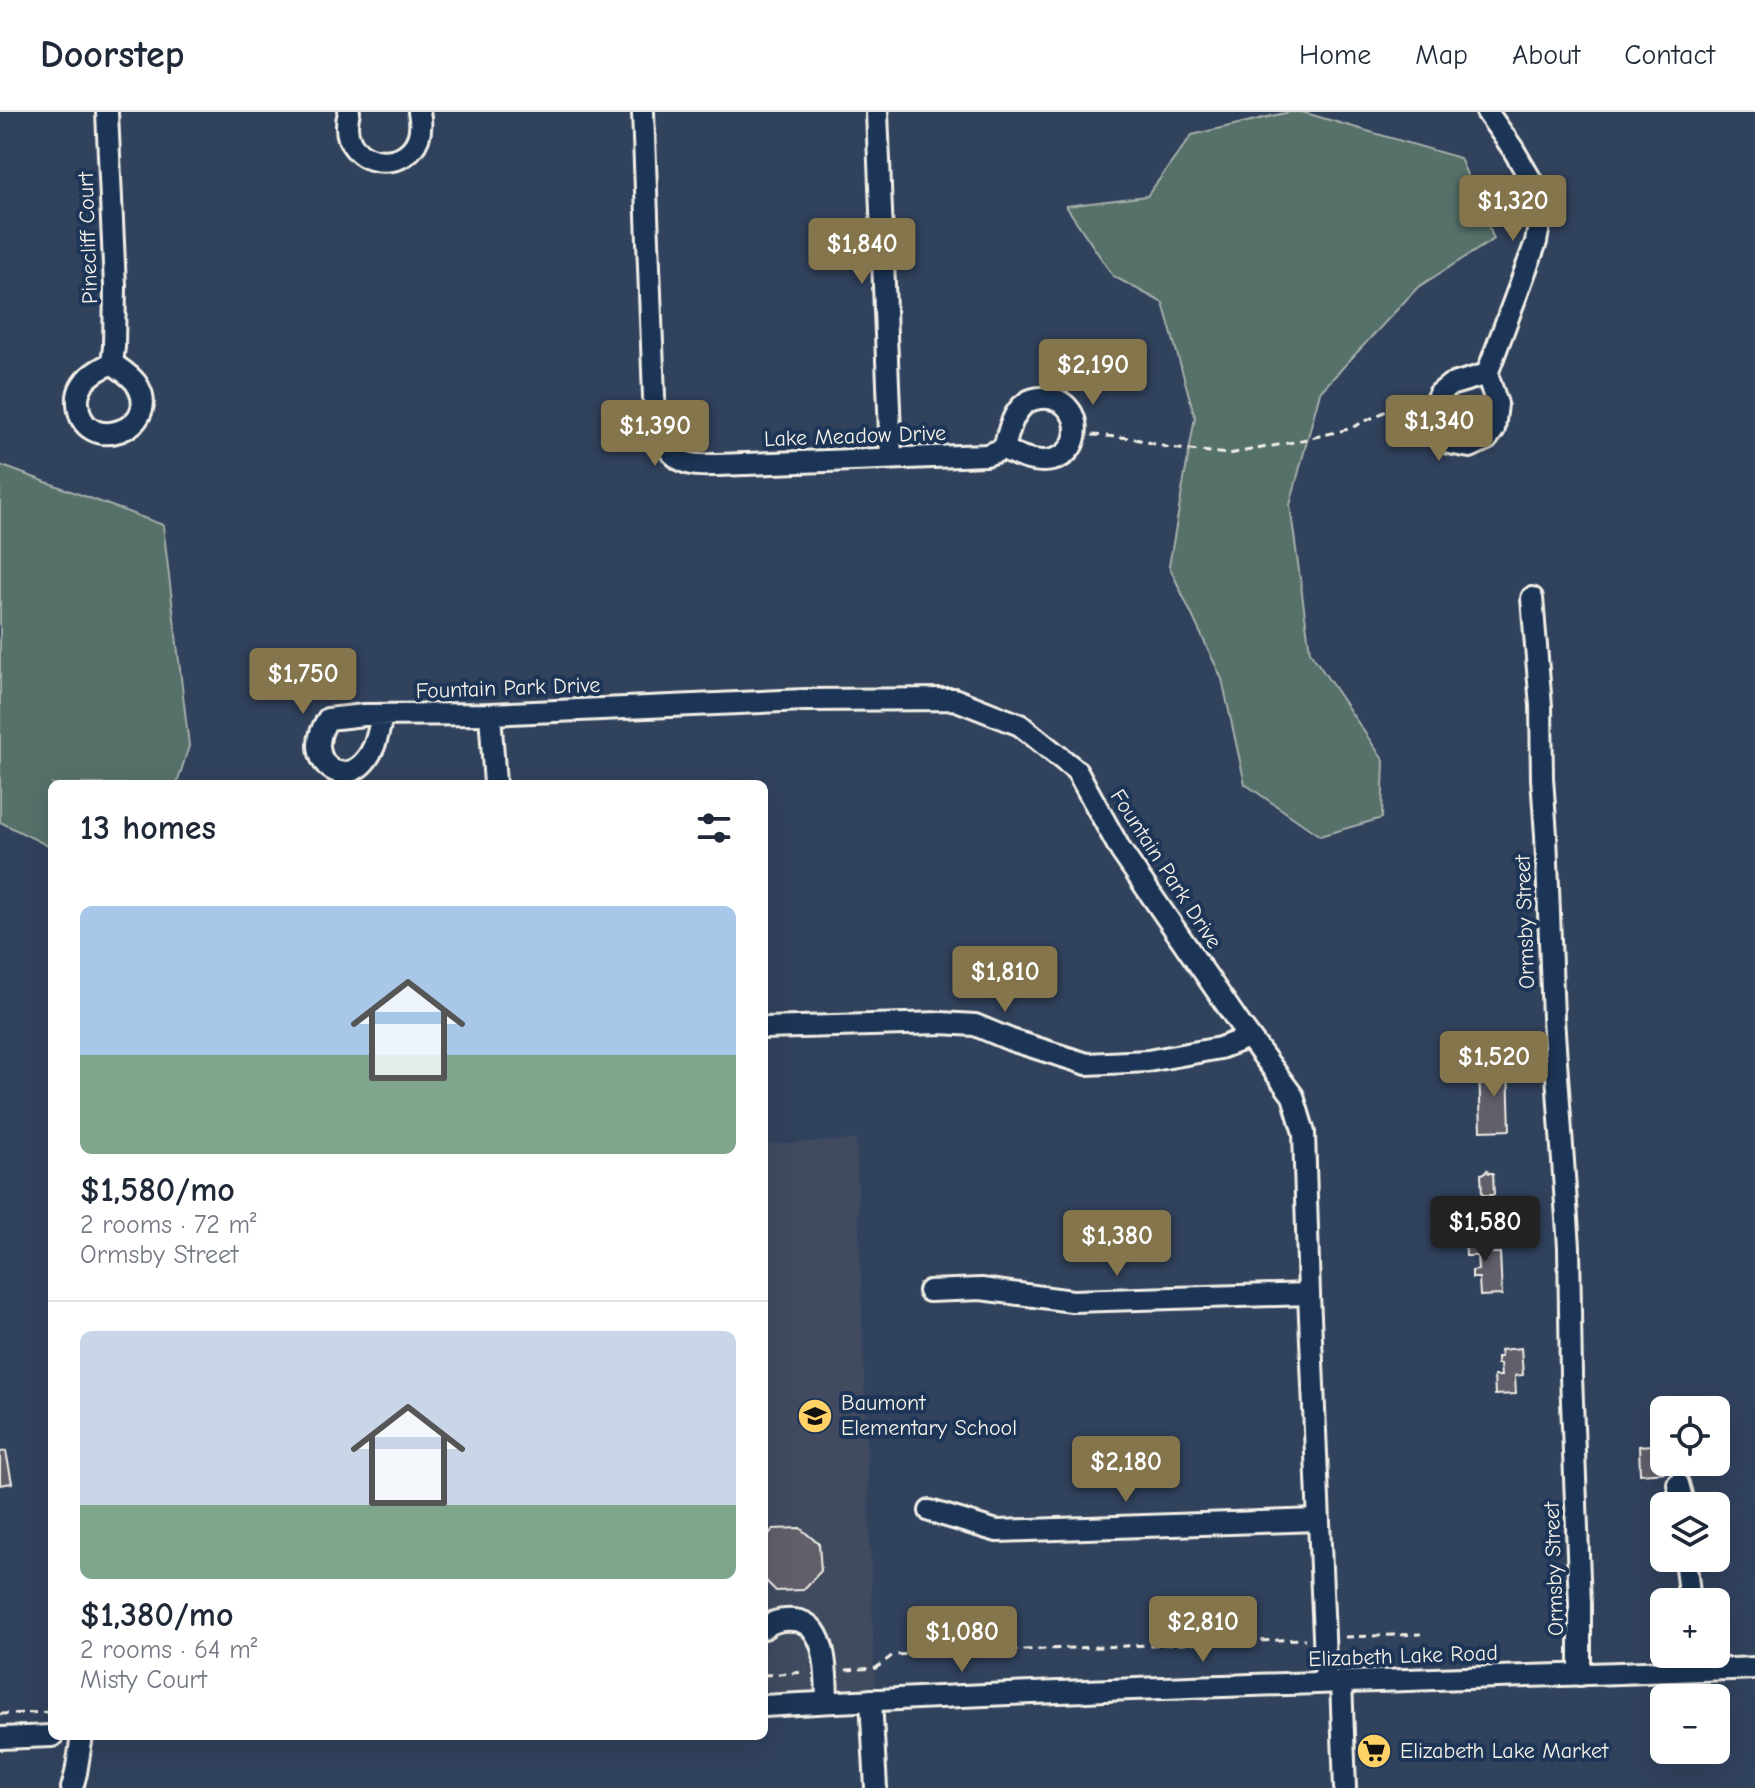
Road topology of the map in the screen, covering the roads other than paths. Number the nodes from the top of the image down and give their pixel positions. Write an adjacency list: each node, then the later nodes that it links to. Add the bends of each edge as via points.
1 (107, 112): 7 (street, Pinecliff Court, via 115,286)
2 (349, 112): 3 (street, via 354,147 385,162 415,145)
3 (419, 112)
4 (643, 112): 10 (street, Lake Meadow Drive, via 655,422 670,452 689,464 717,465)
5 (877, 112): 10 (street)
6 (1487, 112): 8 (street, via 1535,187 1541,215)
7 (112, 363)
8 (1487, 374): 8 (street, via 1450,385 1439,394 1433,427 1449,443 1470,447 1494,429 1497,404)
9 (1004, 449): 9 (street, Lake Meadow Drive, via 1033,461 1057,459 1070,450 1077,434 1070,409 1050,398 1025,403 1009,427); 10 (street, Lake Meadow Drive, via 986,455)
10 (891, 458)
11 (1532, 598): 27 (street, Ormsby Street, via 1569,1247)
12 (490, 714): 13 (street, Fountain Park Drive); 14 (street); 16 (street, Fountain Park Drive, via 954,699 1020,725 1077,771 1121,851)
13 (382, 715)
14 (495, 780)
15 (768, 1028): 16 (street, via 975,1025 1087,1064 1148,1061)
16 (1249, 1037): 18 (street, Fountain Park Drive, via 1293,1096 1304,1133)
17 (929, 1291): 18 (street, via 981,1289 1072,1301)
18 (1309, 1294): 22 (street, Fountain Park Drive)
19 (1678, 1484): 20 (street)
20 (1680, 1492)
21 (930, 1511): 22 (street, via 997,1531)
22 (1318, 1520): 28 (street, Fountain Park Drive, via 1324,1638)
23 (768, 1624): 30 (street, via 800,1620 812,1628 825,1653)
24 (1730, 1665): 26 (street, Elizabeth Lake Road)
25 (1650, 1668): 27 (street, Elizabeth Lake Road)
26 (1755, 1668)
27 (1580, 1675): 28 (street, Elizabeth Lake Road)
28 (1333, 1681): 29 (street, Elizabeth Lake Road); 37 (street, Fountain Park Drive)
29 (871, 1700): 30 (street, Elizabeth Lake Road); 36 (street)
30 (827, 1702): 31 (street, Elizabeth Lake Road)
31 (768, 1706)
32 (48, 1736): 33 (street)
33 (0, 1738)
34 (81, 1740): 35 (street)
35 (72, 1788)
36 (876, 1788)
37 (1345, 1788)

